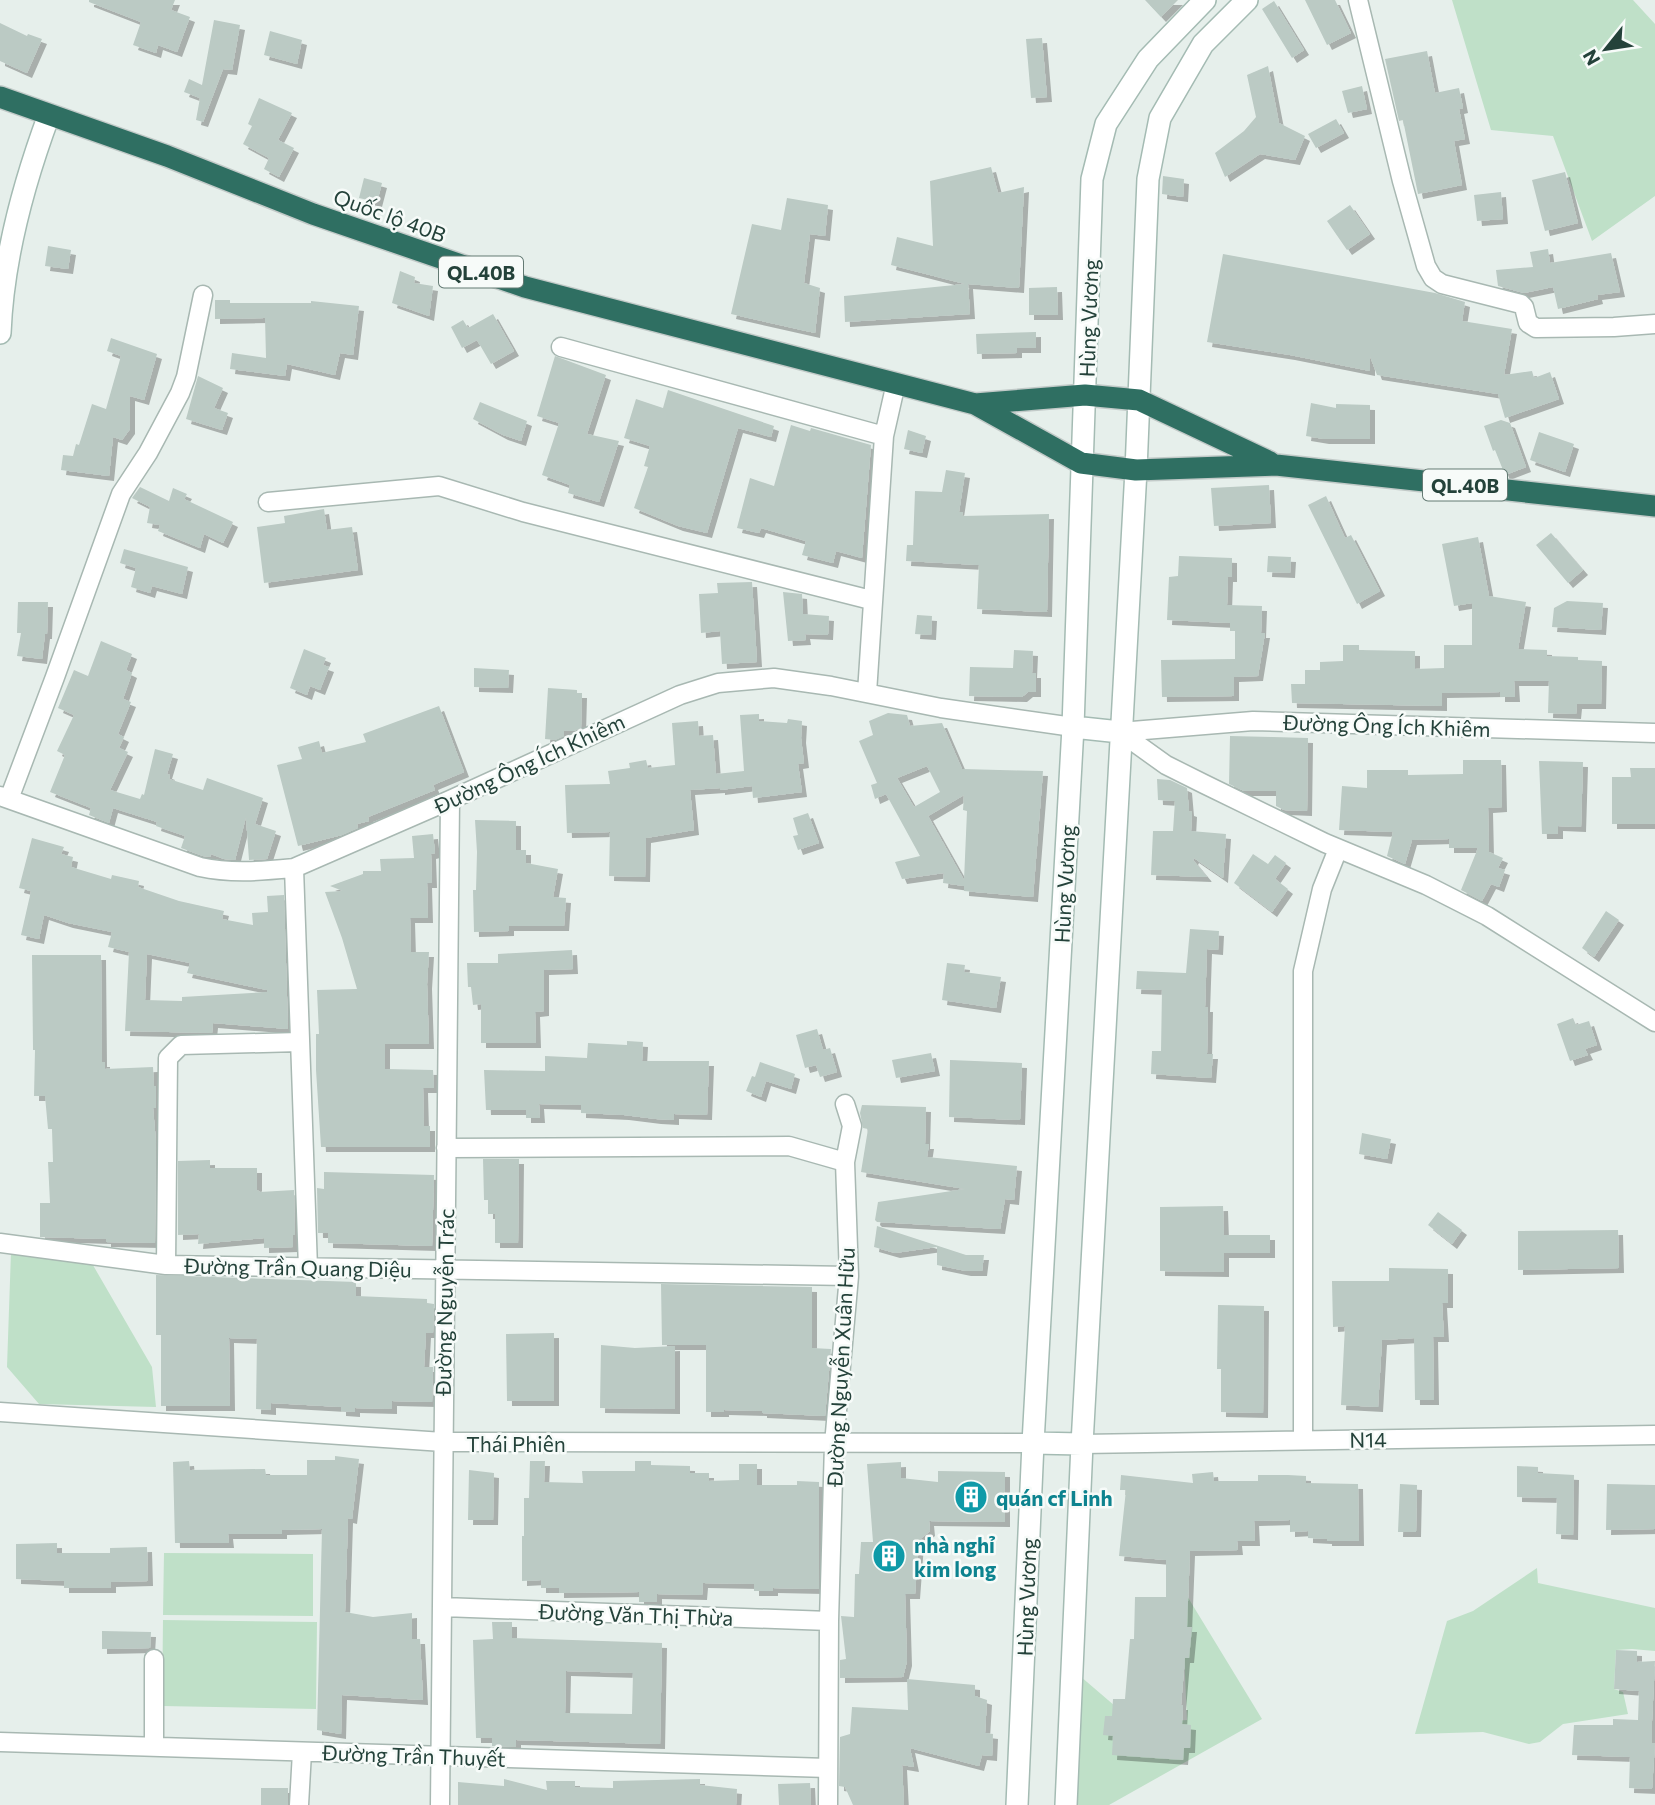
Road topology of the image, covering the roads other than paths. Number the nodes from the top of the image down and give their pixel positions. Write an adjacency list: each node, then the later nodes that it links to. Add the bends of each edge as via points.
1 (1205, 0): 11 (main road, Hùng Vương, via 1148,59 1106,124 1093,179)
2 (1247, 0): 12 (main road, via 1203,44 1160,118 1148,178)
3 (1358, 0): 7 (street, via 1402,181 1433,278 1521,304 1528,323 1536,328)
4 (0, 97): 5 (highway, Quốc lộ 40B / QL.40B)
5 (49, 115): 8 (main road, via 12,232); 10 (highway, Quốc lộ 40B / QL.40B, via 525,287)
6 (204, 295): 25 (street, via 180,393 121,494 44,709)
7 (1655, 324)
8 (0, 333)
9 (561, 347): 14 (street)
10 (896, 383): 13 (highway, Quốc lộ 40B / QL.40B); 14 (street)
11 (1085, 395): 12 (highway); 13 (highway); 15 (main road, Hùng Vương)
12 (1139, 400): 16 (highway); 17 (main road)
13 (975, 404): 15 (highway)
14 (884, 436): 20 (street)
15 (1081, 463): 17 (highway); 22 (main road, Hùng Vương)
16 (1276, 465): 17 (highway); 19 (highway, QL.40B)
17 (1136, 470): 23 (main road)
18 (268, 502): 20 (street, via 439,486 523,512)
19 (1655, 506)
20 (871, 600): 21 (street)
21 (867, 693): 22 (street, Đường Ông Ích Khiêm); 26 (street, Đường Ông Ích Khiêm, via 774,678 718,683 565,745)
22 (1073, 727): 23 (main road); 43 (main road, Hùng Vương)
23 (1120, 732): 24 (street, Đường Ông Ích Khiêm, via 1253,721); 27 (street, via 1166,765); 45 (main road)
24 (1655, 733)
25 (4, 797): 28 (street, Đường Ông Ích Khiêm, via 201,867 225,872)
26 (450, 800): 28 (street, Đường Ông Ích Khiêm); 32 (street, Đường Nguyễn Trác)
27 (1338, 849): 29 (street, via 1487,916); 41 (street, via 1322,889 1303,971)
28 (294, 868): 30 (street)
29 (1655, 1022)
30 (299, 1042): 35 (street, via 181,1045 168,1058); 36 (street)
31 (845, 1104): 33 (street, Đường Nguyễn Xuân Hữu, via 852,1126)
32 (446, 1147): 33 (street, via 789,1146); 37 (street, Đường Nguyễn Trác)
33 (845, 1162): 38 (street, Đường Nguyễn Xuân Hữu)
34 (0, 1243): 35 (street, Đường Trần Quang Diệu)
35 (166, 1265): 36 (street, Đường Trần Quang Diệu)
36 (308, 1268): 37 (street, Đường Trần Quang Diệu)
37 (445, 1270): 38 (street, Đường Trần Quang Diệu); 42 (street, Đường Nguyễn Trác)
38 (849, 1276): 44 (street, Đường Nguyễn Xuân Hữu)
39 (0, 1412): 42 (street, Thái Phiên)
40 (1655, 1435): 41 (street, N14)
41 (1303, 1440): 45 (street, N14)
42 (443, 1442): 44 (street, Thái Phiên); 46 (street, Đường Nguyễn Trác)
43 (1033, 1443): 44 (street, Thái Phiên); 45 (main road); 57 (main road, Hùng Vương)
44 (834, 1444): 47 (street, Đường Nguyễn Xuân Hữu)
45 (1082, 1444): 58 (main road)
46 (443, 1607): 47 (street, Đường Văn Thị Thừa); 52 (street, Đường Nguyễn Trác)
47 (829, 1621): 53 (street, Đường Nguyễn Xuân Hữu)
48 (154, 1659): 50 (street)
49 (0, 1742): 50 (street, Đường Trần Thuyết)
50 (154, 1747): 51 (street, Đường Trần Thuyết)
51 (302, 1752): 52 (street, Đường Trần Thuyết); 54 (street)
52 (441, 1756): 53 (street, Đường Trần Thuyết); 55 (street, Đường Nguyễn Trác)
53 (828, 1768): 56 (street, Đường Nguyễn Xuân Hữu)
54 (299, 1805)
55 (440, 1805)
56 (828, 1805)
57 (1017, 1805)
58 (1066, 1805)

